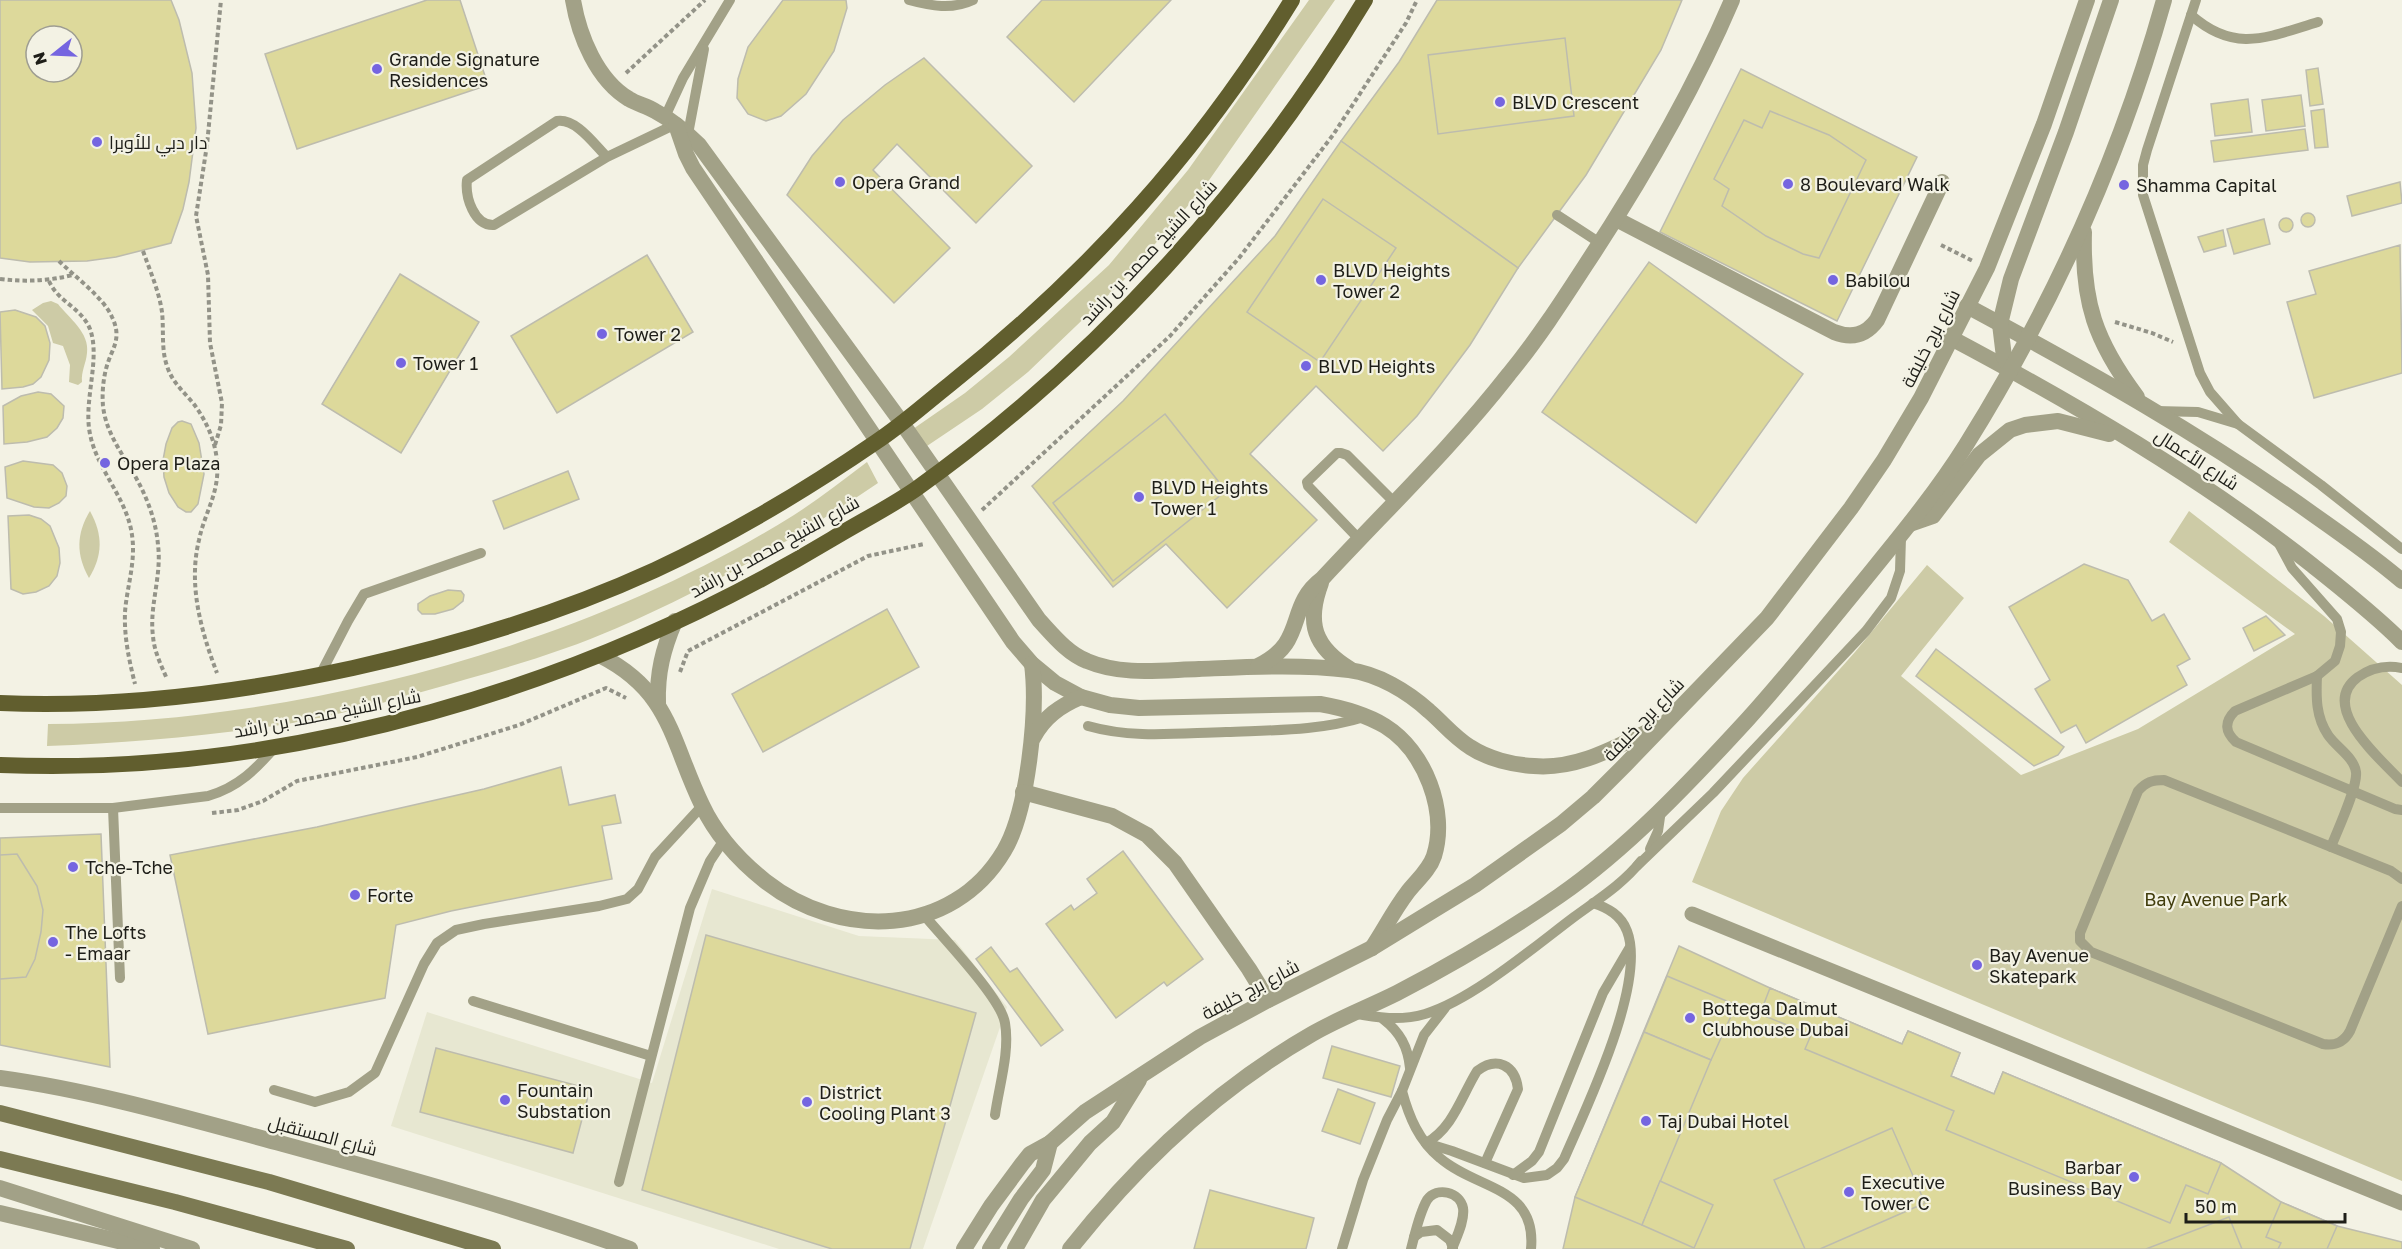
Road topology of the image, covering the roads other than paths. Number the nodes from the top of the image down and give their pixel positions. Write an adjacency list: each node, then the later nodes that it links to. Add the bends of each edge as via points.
1 (573, 0): 15 (street, via 589,50 613,86)
2 (730, 0): 14 (lane)
3 (909, 0): 4 (lane, via 936,6)
4 (973, 0)
5 (1292, 0): 29 (main road, شارع الشيخ محمد بن راشد, via 1218,112 1136,212 1045,304)
6 (1365, 0): 33 (main road, شارع الشيخ محمد بن راشد, via 1285,122 1175,255 1037,393)
7 (1732, 0): 19 (street, via 1689,92)
8 (2087, 0): 22 (street, شارع برج خليفة, via 2044,124 1987,268)
9 (2111, 0): 23 (street, via 2011,279)
10 (2196, 0): 12 (lane)
11 (2166, 2): 20 (street)
12 (2192, 15): 13 (lane, via 2217,34 2248,41); 30 (lane, via 2147,150 2142,180 2146,210 2192,353 2210,392)
13 (2318, 22)
14 (705, 43): 15 (lane); 15 (lane, via 683,78)
15 (676, 125): 16 (lane); 29 (street, via 709,157); 31 (street, via 693,168)
16 (607, 157): 16 (lane, via 571,123 557,121 467,180 468,199 481,221 494,225)
17 (1942, 182): 19 (street, via 1877,320 1871,328 1853,336 1834,332)
18 (1557, 215): 21 (lane)
19 (1616, 219): 21 (street)
20 (2084, 225): 25 (street); 27 (street, via 2084,279 2092,318 2110,358)
21 (1600, 243): 35 (street, via 1509,375)
22 (1967, 306): 23 (street, شارع الأعمال); 24 (street, شارع برج خليفة)
23 (2000, 324): 25 (street, شارع الأعمال); 26 (street, via 2004,357)
24 (1951, 338): 26 (street, شارع الأعمال); 56 (street, شارع برج خليفة, via 1922,398 1851,508 1767,618)
25 (2030, 338): 26 (street); 27 (street, شارع الأعمال)
26 (2011, 370): 32 (street, شارع الأعمال); 36 (street, via 1964,449)
27 (2141, 403): 28 (street, شارع الأعمال)
28 (2156, 411): 30 (lane, via 2198,412); 42 (street, شارع الأعمال, via 2284,493)
29 (902, 423): 31 (main road, شارع الشيخ محمد بن راشد); 33 (street)
30 (2238, 424): 39 (lane)
31 (878, 441): 34 (street); 50 (main road, شارع الشيخ محمد بن راشد, via 707,544 596,595 474,637)
32 (2131, 441): 36 (street, via 2058,421 2010,430 1979,455 1933,516); 37 (street, شارع الأعمال)
33 (937, 474): 34 (main road, شارع الشيخ محمد بن راشد); 47 (street, via 1039,620 1061,644 1085,661 1112,669 1142,671)
34 (911, 492): 43 (main road, شارع الشيخ محمد بن راشد, via 792,563); 46 (street, via 1012,642)
35 (1394, 502): 38 (street); 38 (lane, via 1341,453 1311,476 1308,486)
36 (1905, 530): 65 (street, via 1767,698); 71 (lane, via 1900,571 1891,598 1866,632 1713,793)
37 (2275, 536): 44 (street, شارع الأعمال); 51 (lane, via 2292,568 2337,619 2341,632 2335,661)
38 (1359, 539): 41 (street)
39 (2402, 549)
40 (481, 553): 50 (lane, via 364,594)
41 (1322, 579): 47 (street, via 1304,597 1288,643 1274,658); 49 (street, via 1313,612 1318,639 1335,660)
42 (2402, 581)
43 (675, 621): 45 (main road, شارع الشيخ محمد بن راشد); 54 (street, via 660,662)
44 (2402, 642)
45 (601, 656): 54 (street, via 633,675); 59 (main road, شارع الشيخ محمد بن راشد, via 441,710)
46 (1032, 664): 52 (street); 58 (street, via 1035,704)
47 (1256, 666): 49 (street)
48 (2402, 668): 61 (lane, via 2383,667 2357,678 2346,696 2345,708 2354,730)
49 (1352, 670): 56 (street, via 1402,690 1471,748 1488,757 1534,766 1574,764)
50 (320, 675): 53 (main road, شارع الشيخ محمد بن راشد, via 139,700)
51 (2317, 676): 62 (lane, via 2321,724 2354,765); 62 (lane, via 2235,711 2226,727 2236,742)
52 (1081, 697): 55 (street, via 1139,708 1320,704); 58 (street, via 1050,714)
53 (0, 703)
54 (658, 703): 64 (street)
55 (1366, 716): 57 (lane, via 1311,728 1151,734 1119,733); 78 (street, via 1387,727 1406,745 1419,763 1438,812 1433,858)
56 (1662, 725): 78 (street, شارع برج خليفة, via 1593,797 1561,824 1475,885)
57 (1088, 726)
58 (1030, 744): 63 (street)
59 (277, 745): 60 (main road, شارع الشيخ محمد بن راشد, via 105,764); 67 (lane, via 245,780 221,792)
60 (0, 765)
61 (2402, 782)
62 (2353, 791): 68 (lane); 70 (lane)
63 (1023, 792): 76 (street, via 1005,850 987,875 964,895); 80 (street, via 1112,816 1147,835 1175,863)
64 (702, 806): 69 (street); 89 (lane, via 655,857 638,888 627,899 456,930 437,943 375,1073 350,1092 315,1101)
65 (1662, 807): 71 (lane, via 1652,847); 83 (street, via 1609,856 1518,924 1457,961)
66 (0, 808): 67 (lane)
67 (113, 808): 79 (lane)
68 (2402, 810)
69 (724, 840): 76 (street, via 767,882 820,911 872,922); 85 (lane, via 710,861 690,908)
70 (2331, 847): 72 (lane); 74 (lane, via 2164,780 2154,780 2138,791 2080,941 2091,952 2331,1046 2346,1038 2350,1031)
71 (1637, 866): 73 (lane)
72 (2402, 879)
73 (1593, 903): 77 (lane, via 1620,918); 82 (lane)
74 (2402, 906)
75 (1692, 914): 100 (street)
76 (924, 915): 92 (lane, via 992,997 1005,1020 1006,1046)
77 (1630, 947): 97 (lane, via 1603,993 1539,1152); 97 (lane, via 1628,989 1619,1024 1564,1159 1547,1175)
78 (1372, 948): 80 (street, شارع برج خليفة)
79 (120, 978)
80 (1268, 1000): 88 (street, شارع برج خليفة, via 1200,1037)
81 (473, 1001): 85 (lane)
82 (1449, 1005): 84 (lane, via 1423,1015); 86 (lane, via 1424,1035)
83 (1353, 1012): 84 (lane); 103 (street, via 1274,1057 1202,1111 1151,1158)
84 (1382, 1018): 86 (lane, via 1400,1034)
85 (651, 1056): 98 (lane)
86 (1410, 1069): 90 (lane)
87 (0, 1076): 108 (street, شارع المستقبل, via 346,1161)
88 (1141, 1076): 93 (street, شارع برج خليفة, via 1085,1112); 111 (street, via 1113,1122 1090,1143 1043,1200)
89 (274, 1090)
90 (1402, 1091): 94 (lane, via 1411,1118); 112 (lane, via 1375,1150)
91 (0, 1113): 107 (main road, via 269,1182)
92 (995, 1115)
93 (1050, 1143): 109 (street, شارع برج خليفة, via 1030,1154); 110 (street, via 1043,1170)
94 (1426, 1143): 96 (lane); 96 (lane, via 1448,1125 1476,1071 1494,1063 1504,1065 1517,1079 1518,1089); 115 (lane, via 1454,1169 1513,1198 1523,1208 1530,1221)
95 (0, 1159): 106 (main road)
96 (1485, 1163): 97 (lane)
97 (1513, 1175)
98 (619, 1182)
99 (0, 1188): 105 (street)
100 (2402, 1203)
101 (0, 1213): 104 (street)
102 (1414, 1237): 113 (lane); 114 (lane, via 1429,1229 1437,1230 1450,1240); 114 (lane, via 1428,1199 1444,1191 1453,1194 1463,1209)
103 (1075, 1244)
104 (152, 1249)
105 (192, 1249)
106 (347, 1249)
107 (493, 1249)
108 (630, 1249)
109 (964, 1249)
110 (990, 1249)
111 (1015, 1249)
112 (1342, 1249)
113 (1410, 1249)
114 (1452, 1249)
115 (1531, 1249)

